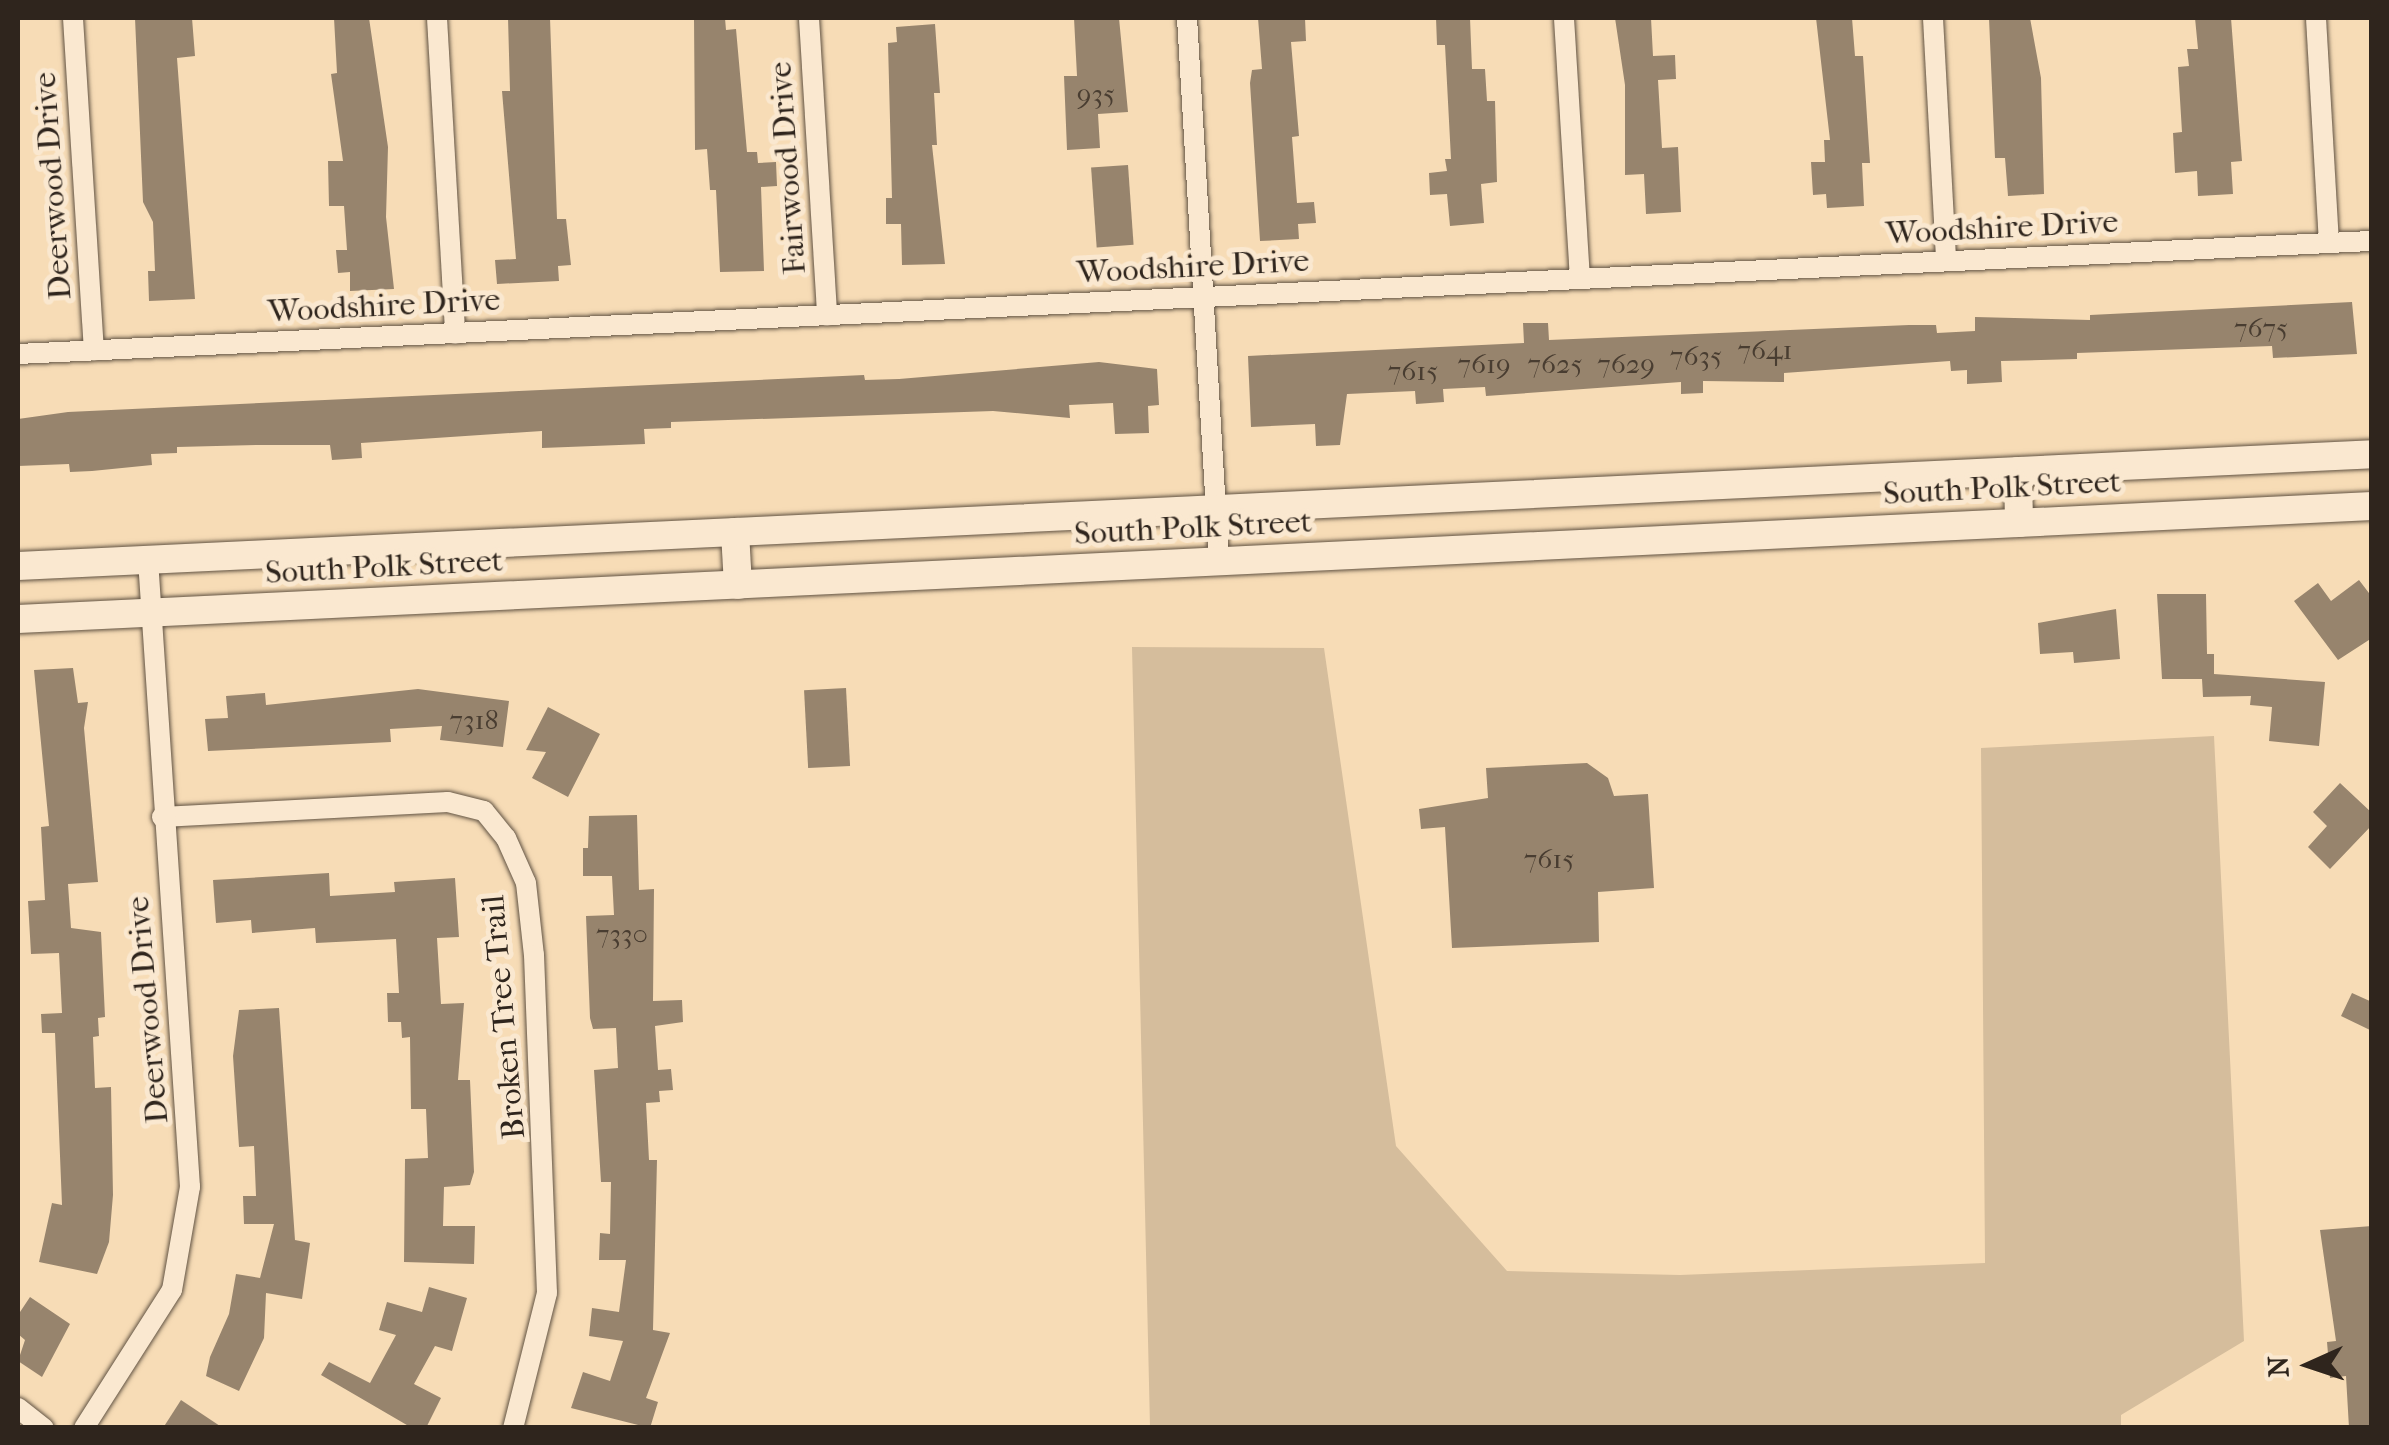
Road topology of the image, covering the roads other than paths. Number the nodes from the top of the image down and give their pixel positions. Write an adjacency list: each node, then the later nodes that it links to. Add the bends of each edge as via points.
1 (73, 18): 15 (street, Deerwood Drive)
2 (437, 18): 14 (street)
3 (809, 18): 13 (street, Fairwood Drive)
4 (1187, 18): 12 (street)
5 (1564, 18): 11 (street)
6 (1933, 18): 10 (street)
7 (2316, 18): 9 (street)
8 (2372, 241): 9 (street, Woodshire Drive)
9 (2329, 243): 10 (street, Woodshire Drive)
10 (1946, 261): 11 (street, Woodshire Drive)
11 (1580, 279): 12 (street, Woodshire Drive)
12 (1203, 297): 13 (street, Woodshire Drive); 20 (street)
13 (827, 315): 14 (street, Woodshire Drive)
14 (455, 333): 15 (street, Woodshire Drive)
15 (94, 350): 16 (street, Woodshire Drive)
16 (18, 354)
17 (2372, 454): 18 (main road, South Polk Street)
18 (2018, 471): 20 (main road, South Polk Street); 21 (main road)
19 (2372, 506): 21 (main road, South Polk Street)
20 (1216, 509): 22 (main road, South Polk Street); 24 (street)
21 (2019, 523): 24 (main road, South Polk Street)
22 (736, 532): 23 (main road, South Polk Street); 26 (main road)
23 (148, 560): 25 (main road, South Polk Street); 27 (street, Deerwood Drive)
24 (1219, 561): 26 (main road, South Polk Street)
25 (18, 566)
26 (738, 584): 27 (main road, South Polk Street)
27 (150, 613): 28 (main road, South Polk Street); 29 (street, Deerwood Drive)
28 (18, 619)
29 (162, 817): 32 (street, Deerwood Drive, via 190,1134 184,1245 172,1290); 33 (street, Broken Tree Trail, via 448,802 484,811 506,838 526,884 534,955 547,1292)
30 (18, 1408): 31 (street)
31 (44, 1428)
32 (84, 1428)
33 (512, 1428)

